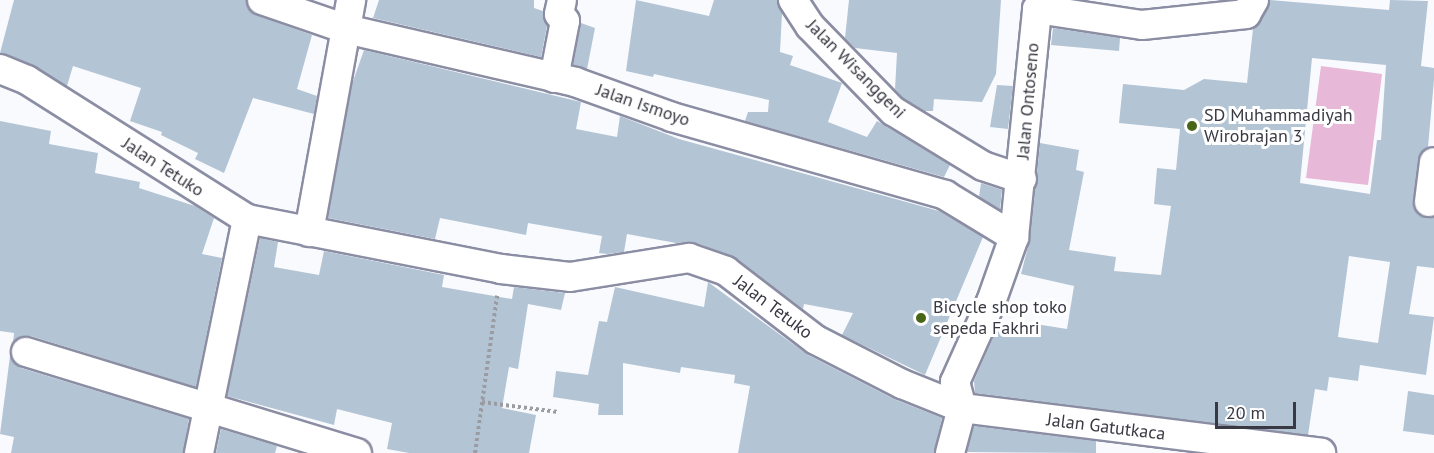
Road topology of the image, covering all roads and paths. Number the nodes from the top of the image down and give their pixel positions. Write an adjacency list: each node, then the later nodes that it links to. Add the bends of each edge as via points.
1 (262, 0): 7 (street, Jalan Ismoyo)
2 (351, 0): 7 (street)
3 (562, 0): 9 (street, via 559,14 565,21)
4 (793, 0): 11 (street, Jalan Wisanggeni, via 810,26 893,111 982,166)
5 (1254, 0): 6 (street, Jalan Ontoseno, via 1246,14 1171,24 1142,25)
6 (1130, 10): 11 (street, Jalan Ontoseno, via 1037,9)
7 (346, 29): 9 (street, Jalan Ismoyo); 14 (street)
8 (0, 69): 13 (street, Jalan Tetuko, via 27,80)
9 (554, 78): 15 (street, Jalan Ismoyo, via 672,117 945,195)
10 (1434, 162): 12 (street)
11 (1022, 179): 15 (street, Jalan Ontoseno)
12 (1429, 202)
13 (248, 219): 14 (street, Jalan Tetuko); 19 (street)
14 (309, 232): 16 (street, Jalan Tetuko)
15 (1014, 237): 20 (street, Jalan Ontoseno, via 992,302 955,382)
16 (501, 269): 18 (path); 20 (street, Jalan Tetuko, via 570,277 688,258 726,271 816,340 902,384)
17 (26, 352): 19 (street)
18 (482, 402): 21 (path); 24 (path)
19 (207, 406): 22 (street); 23 (street)
20 (962, 408): 25 (street); 26 (street, Jalan Gatutkaca)
21 (558, 412)
22 (199, 453)
23 (357, 453)
24 (475, 453)
25 (950, 453)
26 (1321, 453)

